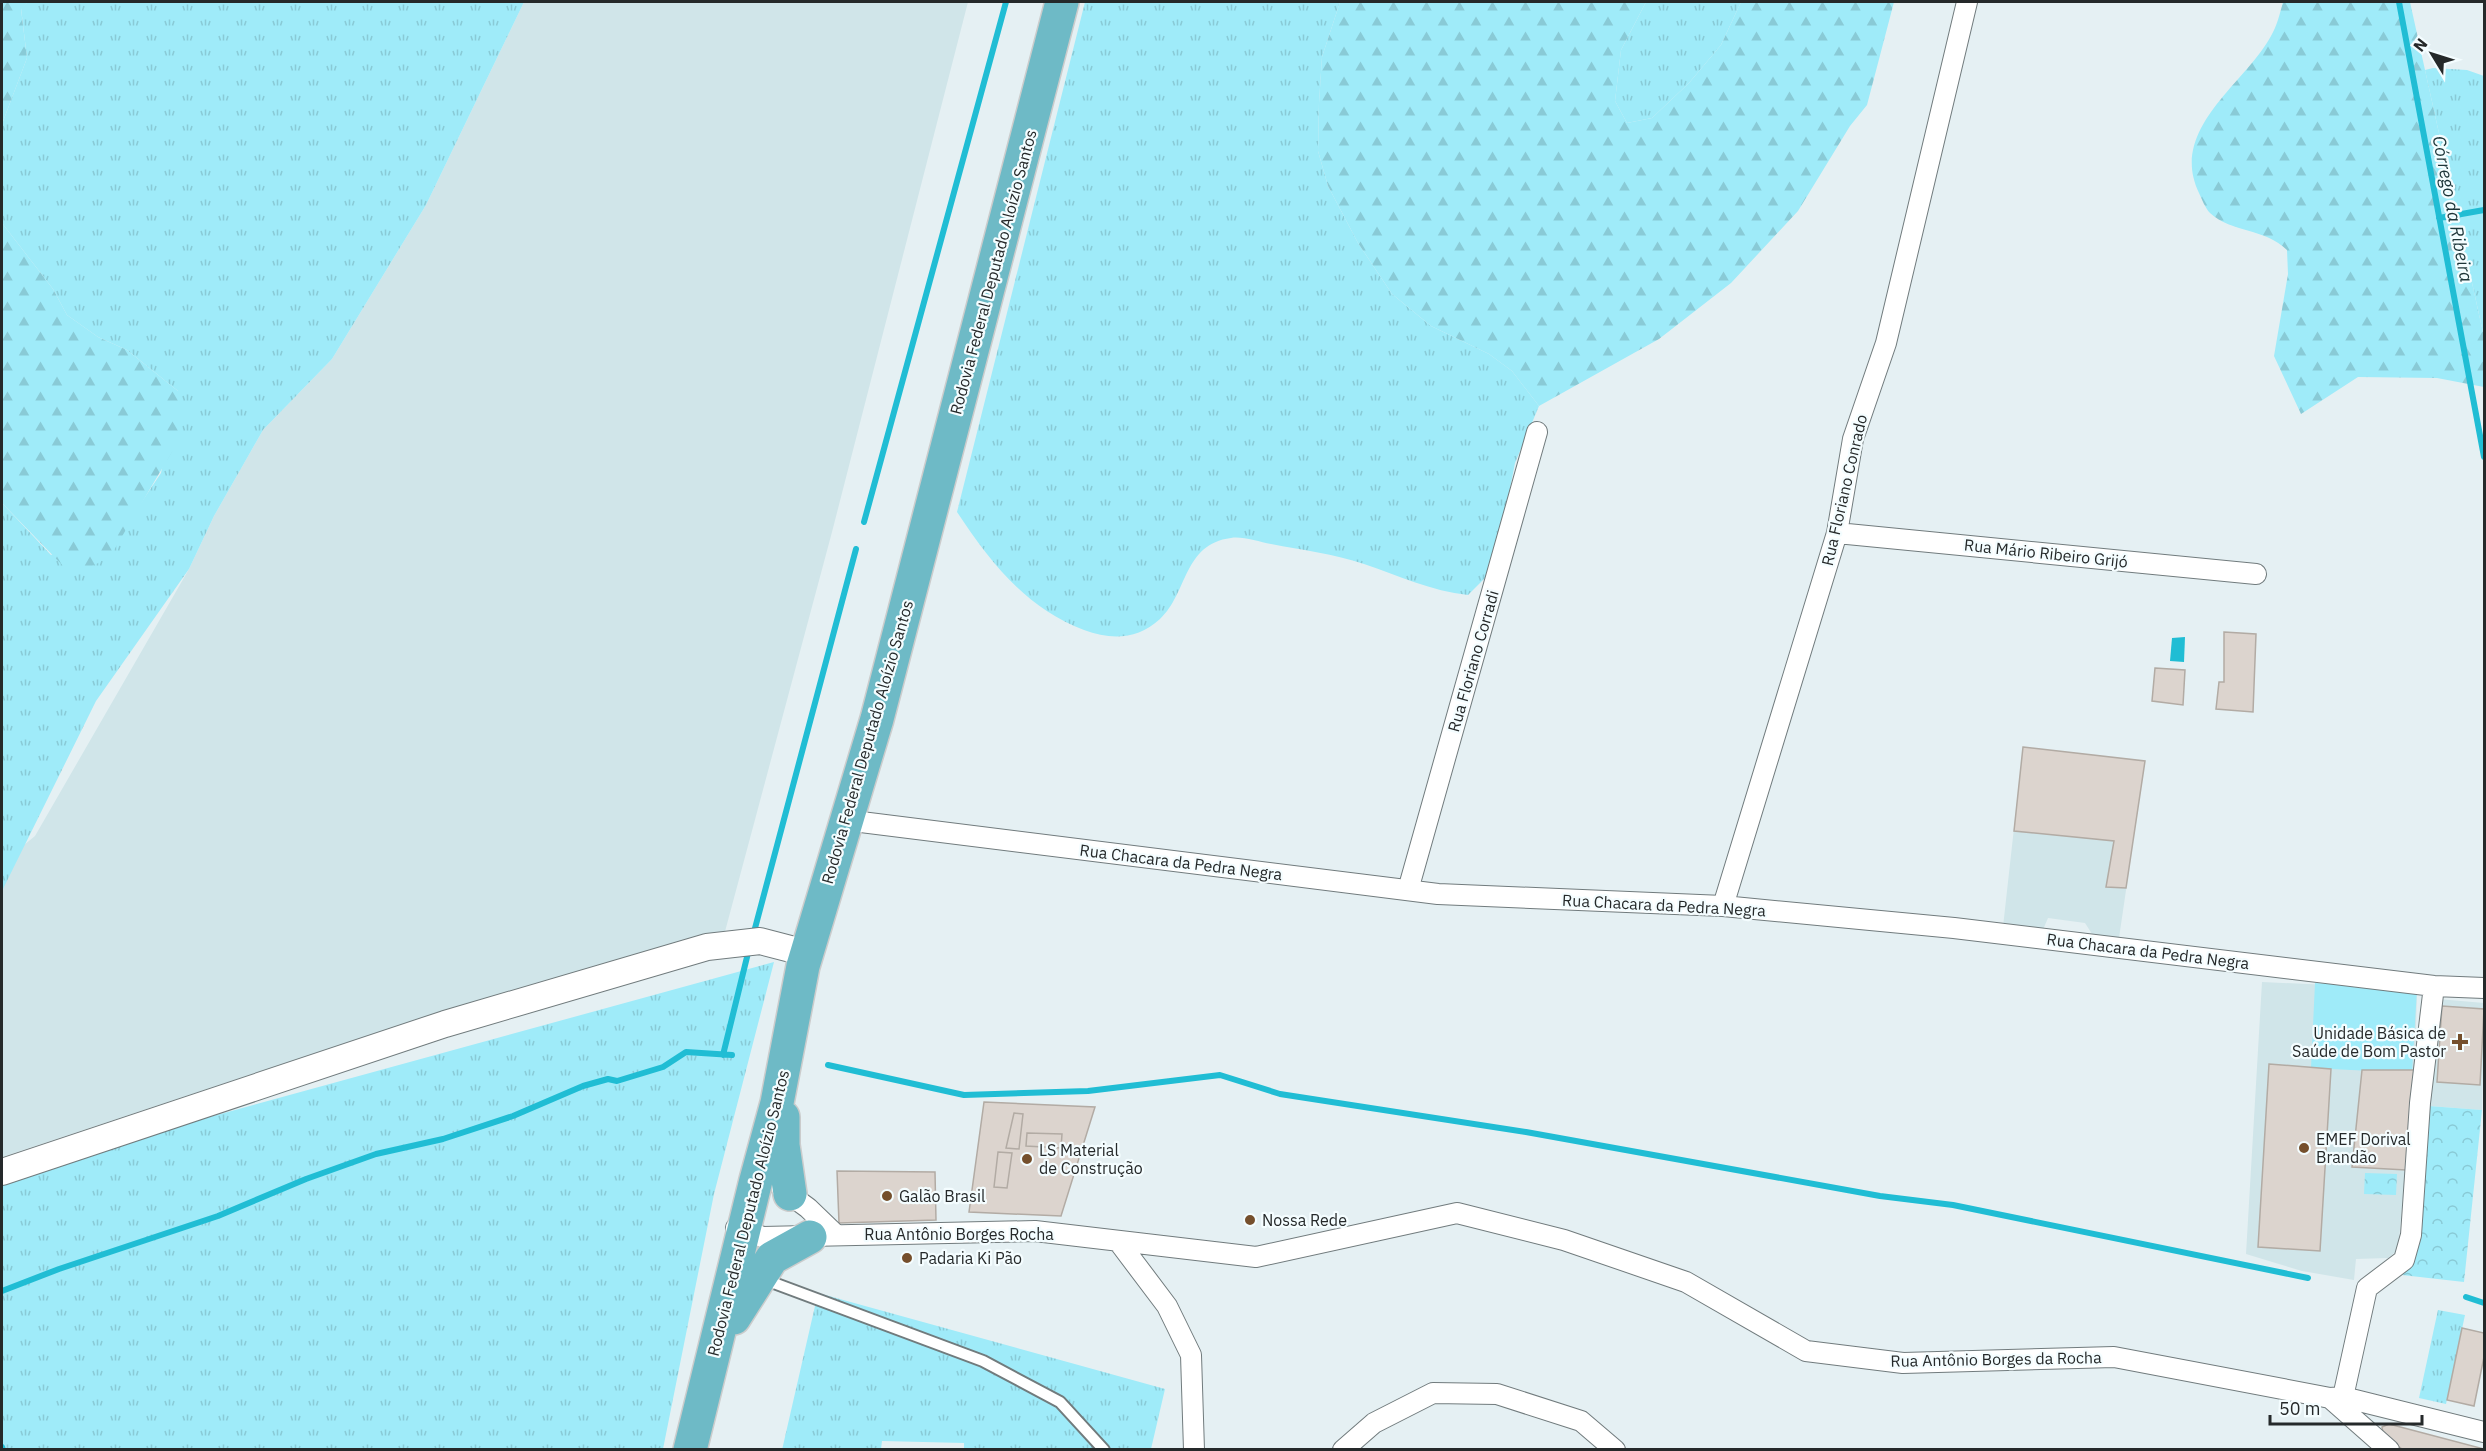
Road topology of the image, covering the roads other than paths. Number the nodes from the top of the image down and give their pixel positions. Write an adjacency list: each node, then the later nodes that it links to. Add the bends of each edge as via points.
1 (1062, 2): 6 (highway, Rodovia Federal Deputado Aloízio Santos, via 877,719)
2 (1967, 2): 4 (street, Rua Floriano Conrado, via 1886,343 1852,439)
3 (1537, 432): 7 (street, Rua Floriano Corradi)
4 (1837, 533): 5 (street, Rua Mário Ribeiro Grijó); 8 (street, Rua Floriano Conrado)
5 (2256, 574)
6 (845, 820): 7 (street, Rua Chacara da Pedra Negra); 9 (highway, Rodovia Federal Deputado Aloízio Santos)
7 (1408, 890): 8 (street, Rua Chacara da Pedra Negra)
8 (1724, 906): 10 (street, Rua Chacara da Pedra Negra, via 1977,931)
9 (805, 959): 12 (highway, Rodovia Federal Deputado Aloízio Santos); 13 (street, via 760,942 707,947 445,1024); 14 (highway)
10 (2434, 986): 11 (street, Rua Chacara da Pedra Negra); 21 (street, via 2420,1103 2411,1235 2404,1260 2367,1288)
11 (2484, 988)
12 (784, 1068): 14 (highway, Rodovia Federal Deputado Aloízio Santos); 15 (highway, via 783,1145)
13 (2, 1172)
14 (749, 1180): 15 (street); 16 (highway, Rodovia Federal Deputado Aloízio Santos)
15 (790, 1194): 17 (street)
16 (738, 1228): 17 (street, Rua Antônio Borges Rocha, via 763,1237); 20 (highway, Rodovia Federal Deputado Aloízio Santos); 23 (highway, via 695,1360)
17 (823, 1236): 18 (street, Rua Antônio Borges Rocha, via 1035,1231); 19 (highway, via 772,1257)
18 (1118, 1241): 21 (street, Rua Antônio Borges da Rocha, via 1256,1257 1457,1213 1564,1240 1686,1282 1806,1351 1903,1363 2114,1357); 25 (street, via 1167,1306 1191,1354)
19 (758, 1277): 20 (highway); 24 (lane, via 983,1361 1059,1402)
20 (712, 1360): 23 (highway, Rodovia Federal Deputado Aloízio Santos)
21 (2336, 1397): 22 (street); 28 (street)
22 (2484, 1432)
23 (692, 1442)
24 (1104, 1449)
25 (1194, 1449)
26 (1343, 1449): 27 (street, via 1374,1423 1433,1393 1497,1394 1581,1421)
27 (1615, 1449)
28 (2389, 1449)

